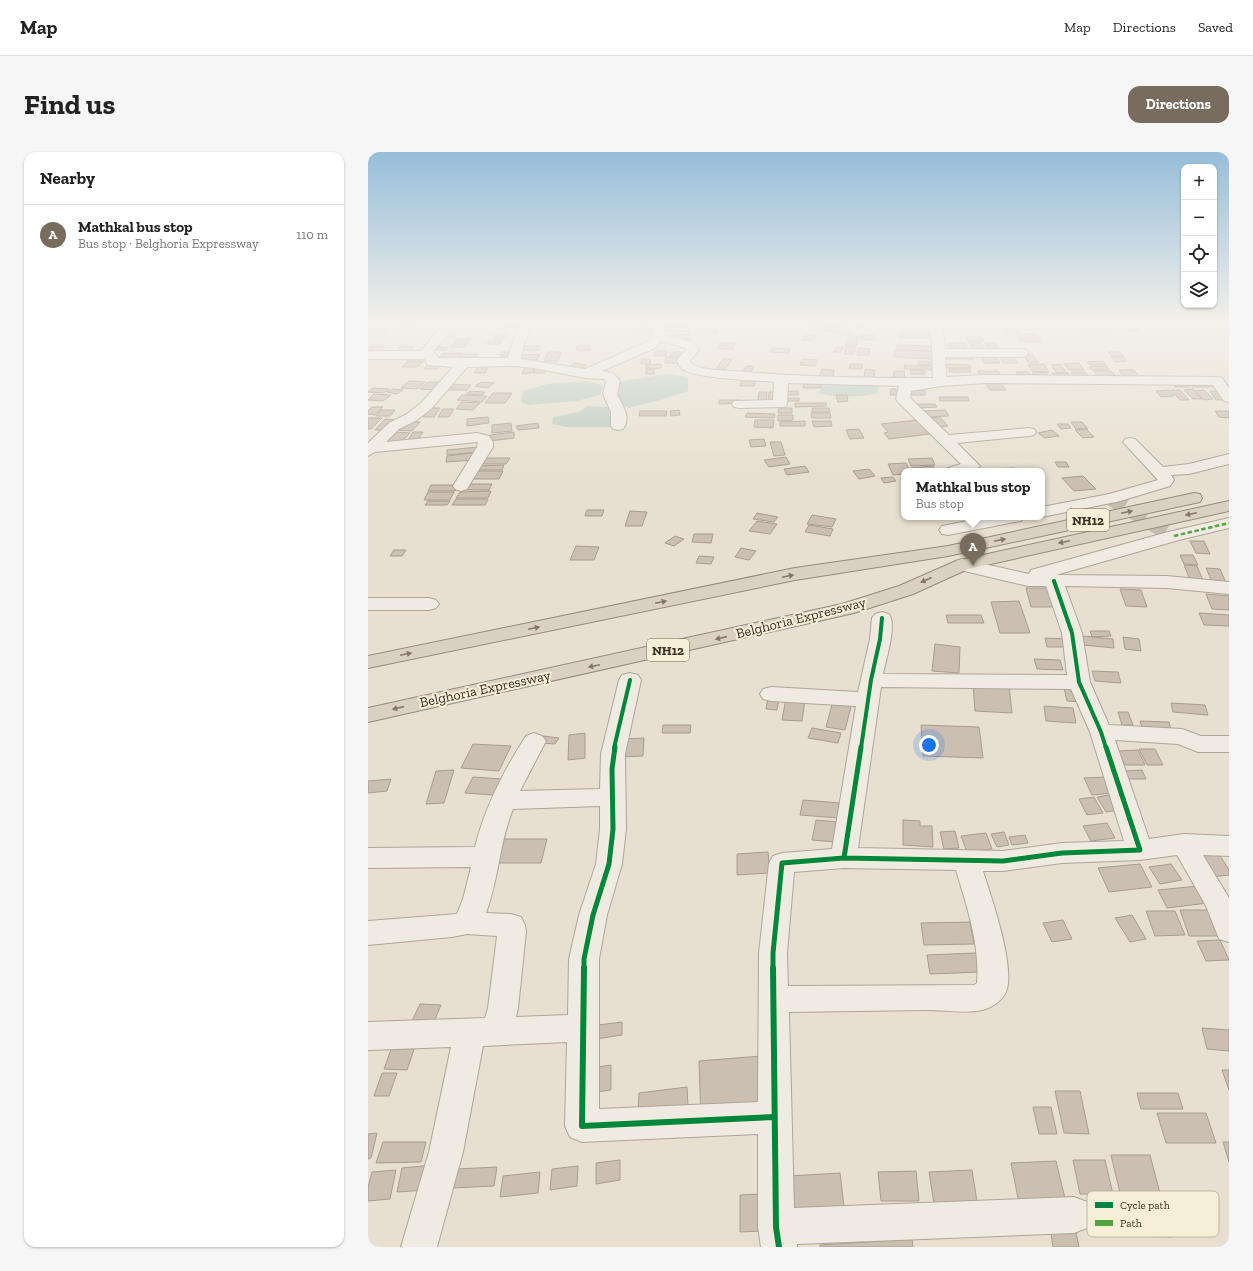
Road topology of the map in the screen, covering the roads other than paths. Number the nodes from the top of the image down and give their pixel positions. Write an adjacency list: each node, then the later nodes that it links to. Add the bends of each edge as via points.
1 (454, 373): 14 (street, via 427,404 412,417 394,426)
2 (580, 373): 5 (street)
3 (723, 373): 6 (street)
4 (940, 373): 7 (street)
5 (584, 374): 10 (street, via 608,376 613,382 609,392 618,410)
6 (781, 379): 7 (street); 9 (street, via 780,404)
7 (940, 382): 8 (street, via 985,379 1216,381); 12 (street, via 904,388 903,399)
8 (1229, 398)
9 (739, 404)
10 (618, 426)
11 (1029, 432): 12 (street)
12 (944, 440): 16 (street, via 972,466)
13 (1130, 442): 17 (street)
14 (370, 450): 18 (street, via 477,437 484,439 485,447)
15 (1229, 459): 17 (street, via 1189,469)
16 (965, 468)
17 (1158, 472): 21 (street, via 1165,478 1164,483 1111,498)
18 (460, 486)
19 (1229, 491): 25 (highway, Belghoria Expressway / NH12, one-way to 19)
20 (1229, 506): 25 (highway, Belghoria Expressway / NH12, one-way to 25)
21 (1045, 511)
22 (985, 520): 24 (street)
23 (1229, 523): 27 (street)
24 (946, 524): 25 (street)
25 (955, 558): 26 (highway, Belghoria Expressway / NH12); 27 (street); 30 (highway, Belghoria Expressway / NH12, one-way to 30)
26 (877, 561): 30 (highway); 34 (highway, Belghoria Expressway / NH12, one-way to 26, via 795,574)
27 (1022, 578): 28 (street)
28 (1054, 581): 29 (street, via 1167,582); 36 (street, via 1072,633)
29 (1229, 588)
30 (906, 590): 39 (highway, Belghoria Expressway / NH12, one-way to 39, via 847,609)
31 (368, 604): 32 (street)
32 (429, 604)
33 (882, 618): 37 (street)
34 (368, 662)
35 (630, 680): 43 (street, via 613,754)
36 (1079, 682): 37 (street); 40 (street)
37 (869, 690): 38 (street); 50 (street)
38 (771, 694)
39 (368, 715)
40 (1101, 732): 42 (street, via 1182,737 1198,744); 47 (street)
41 (534, 741): 44 (street, via 516,771)
42 (1229, 744)
43 (612, 797): 44 (street); 56 (street, via 609,864 593,915 584,958)
44 (504, 800): 48 (street, via 494,824)
45 (1184, 844): 46 (street); 47 (street); 53 (street, via 1219,905)
46 (1229, 846)
47 (1140, 850): 51 (street, via 1062,853 1002,861)
48 (487, 857): 49 (street); 52 (street, via 475,908)
49 (368, 858)
50 (844, 858): 51 (street); 55 (street, via 782,863 773,953)
51 (966, 860): 55 (street, via 983,917 994,974 992,990 978,998 937,996)
52 (467, 923): 54 (street); 57 (street, via 511,924 503,1008)
53 (1229, 931)
54 (368, 932)
55 (773, 999): 59 (street)
56 (584, 1028): 57 (street); 59 (street, via 582,1126)
57 (483, 1033): 58 (street); 62 (street)
58 (368, 1036)
59 (774, 1117): 61 (street)
60 (1074, 1215): 61 (street)
61 (777, 1237)
62 (419, 1247)

